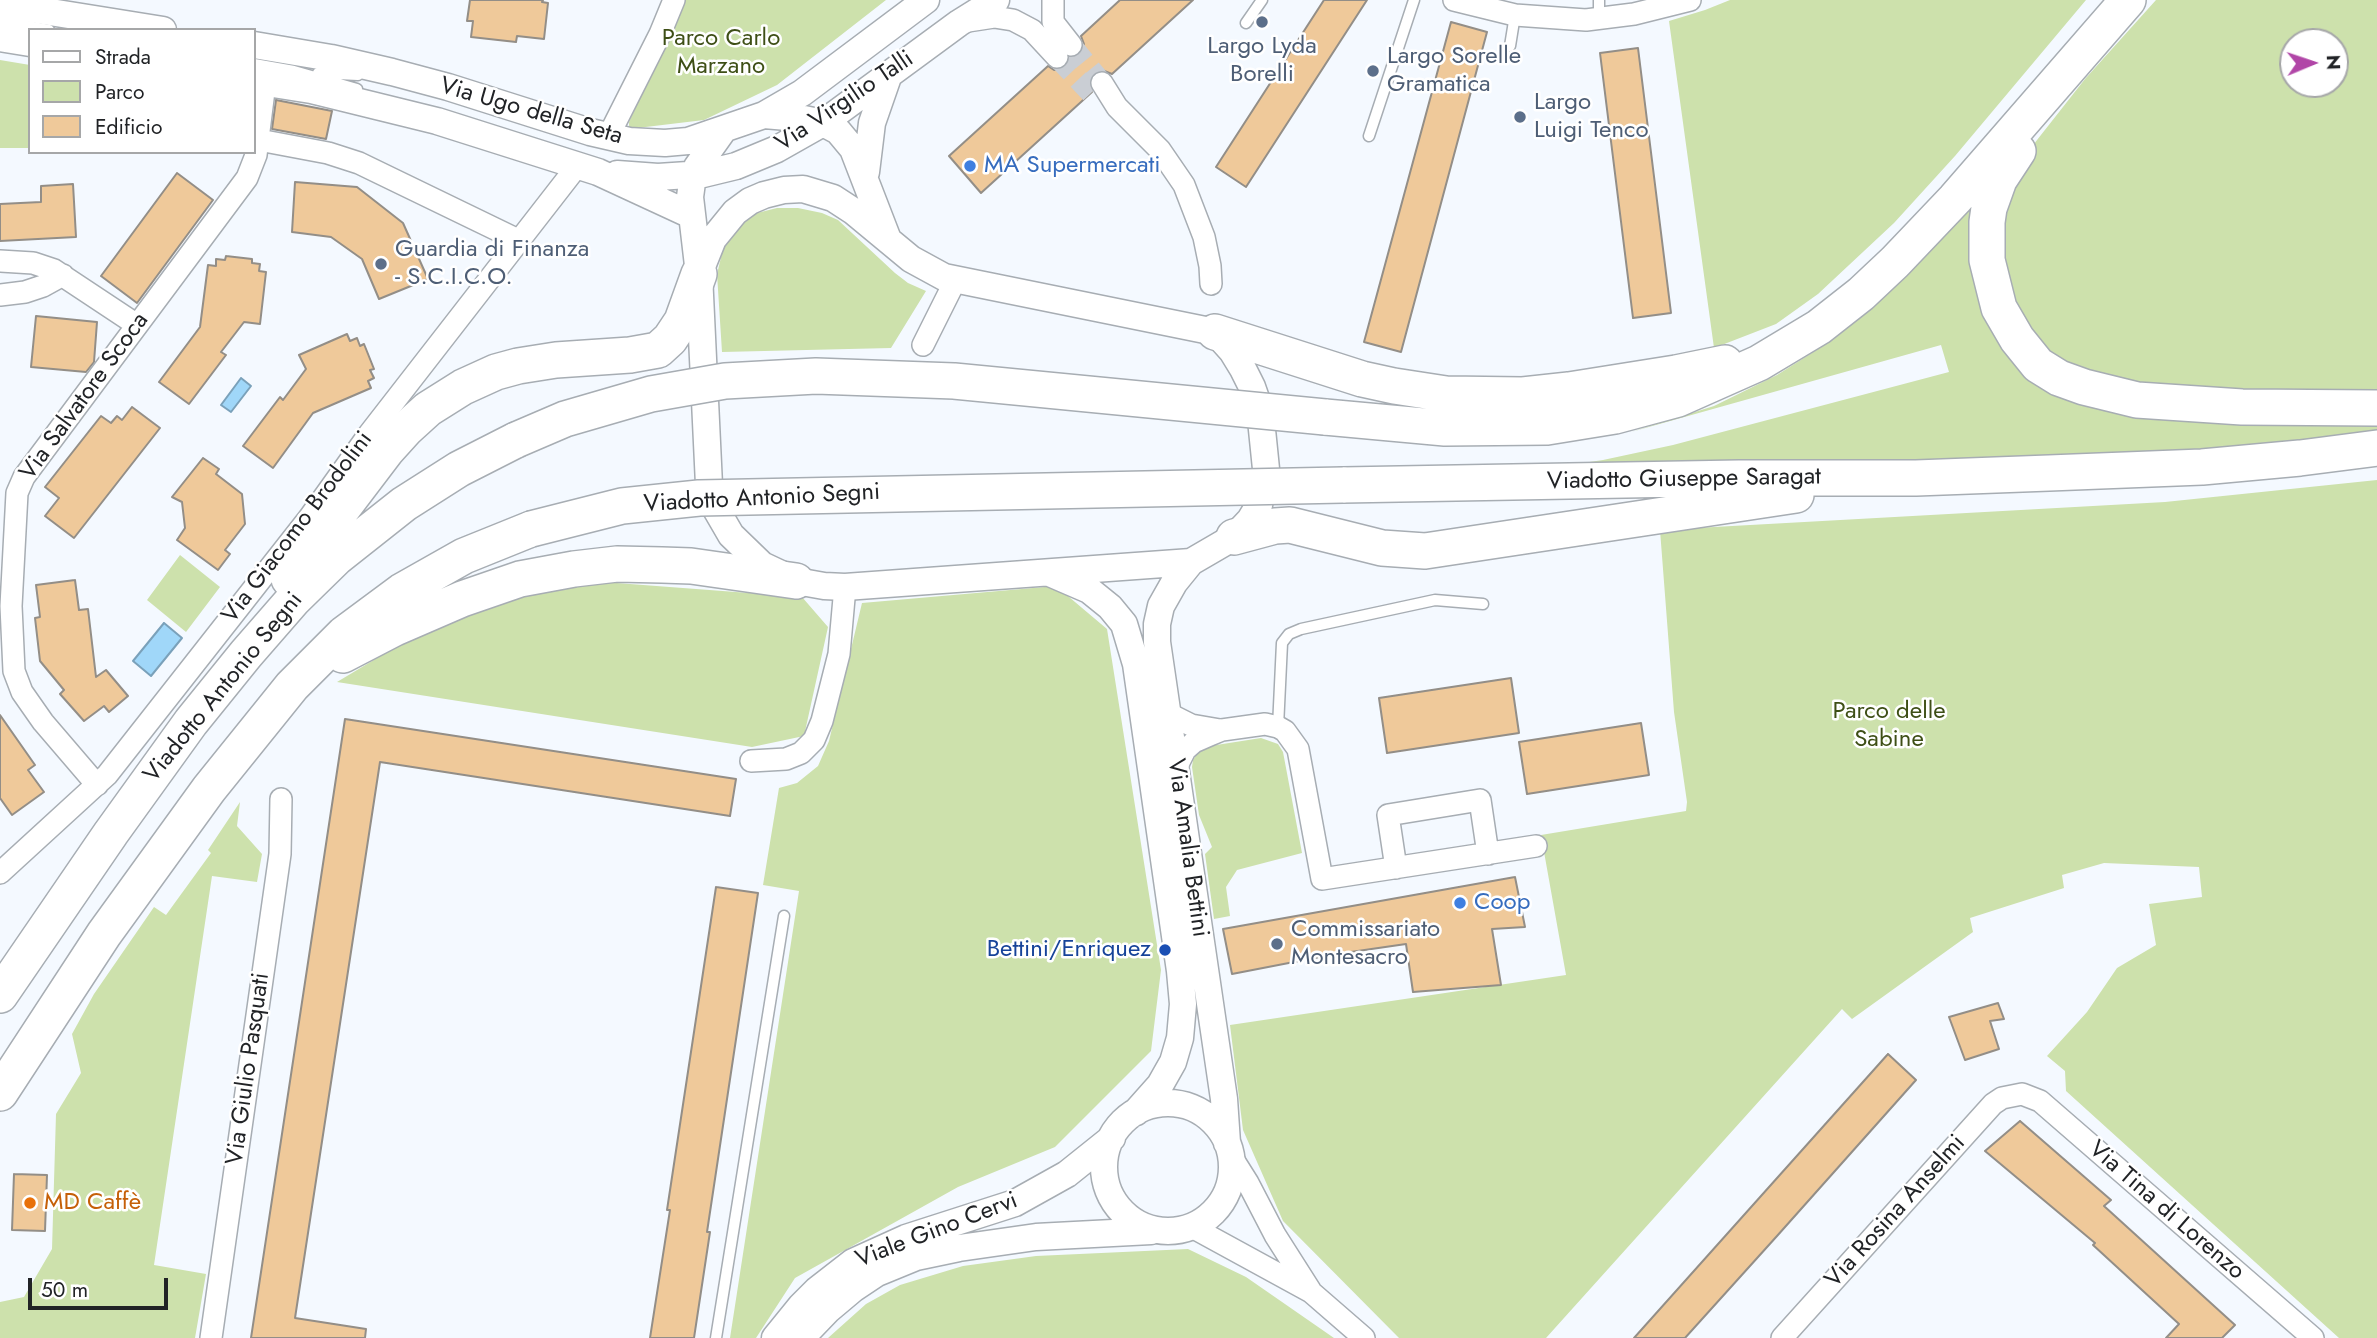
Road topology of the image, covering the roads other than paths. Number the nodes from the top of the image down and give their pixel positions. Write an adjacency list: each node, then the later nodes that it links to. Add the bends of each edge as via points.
1 (674, 0): 35 (street)
2 (926, 0): 30 (street, Via Virgilio Talli, via 802,93)
3 (996, 0): 16 (street, Via Virgilio Talli)
4 (1038, 0): 15 (street)
5 (1053, 0): 15 (street)
6 (1262, 0): 17 (lane)
7 (1415, 0): 34 (lane)
8 (1454, 0): 13 (street)
9 (1690, 0): 12 (street, via 1646,12)
10 (2128, 0): 24 (main road)
11 (0, 4): 19 (street)
12 (1599, 9): 13 (street, via 1561,19)
13 (1515, 16): 23 (lane)
14 (0, 21): 18 (lane)
15 (1053, 22): 16 (street, via 1064,51 1013,20 985,17)
16 (959, 23): 26 (street, Via Virgilio Talli)
17 (1246, 23)
18 (38, 28)
19 (150, 28)
20 (0, 38): 21 (street)
21 (28, 43)
22 (256, 45): 28 (street, Via Ugo della Seta)
23 (1510, 46)
24 (2073, 62): 52 (main road, via 1895,262 1830,319); 53 (main road, via 2052,107 2006,166 1987,222 1987,260 1999,308 2038,365 2084,387 2137,400)
25 (294, 71): 27 (lane, Via Ugo della Seta); 28 (lane, Via Ugo della Seta); 31 (lane, Via Ugo della Seta, via 352,87)
26 (889, 74): 32 (street, Via Virgilio Talli); 39 (street, via 869,135)
27 (258, 76): 31 (street, Via Ugo della Seta); 36 (street, Via Salvatore Scoca)
28 (421, 80): 35 (street, Via Ugo della Seta)
29 (1097, 88): 47 (street, via 1108,104 1117,107 1160,150 1184,185 1204,237)
30 (764, 115): 32 (street); 33 (street, Via Ugo della Seta)
31 (437, 121): 37 (street, Via Ugo della Seta)
32 (822, 123): 38 (street, Via Virgilio Talli, via 758,158); 39 (street, via 850,144)
33 (724, 129): 35 (street, Via Ugo della Seta, via 680,143); 38 (street)
34 (1369, 136)
35 (608, 137)
36 (259, 140): 42 (street, via 359,163); 49 (street, Via Salvatore Scoca, via 247,178)
37 (588, 168): 38 (street, Via Virgilio Talli, via 645,177); 40 (street); 42 (street, Via Giacomo Brodolini)
38 (694, 175): 40 (street)
39 (868, 188): 41 (street)
40 (691, 215): 44 (street)
41 (888, 239): 44 (street, via 825,195 803,189 776,191 750,201 726,221 706,251); 46 (street, via 921,265)
42 (520, 241): 70 (street, Via Giacomo Brodolini)
43 (0, 261): 45 (street, via 33,263)
44 (698, 274): 60 (street, via 713,504 745,550 769,569); 63 (main road, via 682,321 658,350 556,360 496,372 454,391 418,418 387,450 294,573)
45 (63, 275): 48 (street, via 43,286); 49 (street)
46 (955, 281): 50 (street); 51 (street)
47 (1211, 284)
48 (0, 295)
49 (138, 325): 70 (street, Via Salvatore Scoca, via 24,477 17,493 11,606 14,671 43,722)
50 (1215, 331): 52 (main road, via 1377,383 1470,395 1569,390); 57 (street, via 1252,387 1265,444 1261,499)
51 (923, 345)
52 (1780, 351): 63 (main road, Viadotto Antonio Segni, bridge, via 1678,399 1547,427 1404,425 954,381 853,376 725,381 635,398 516,440 429,487 337,557)
53 (2377, 408)
54 (2377, 448): 55 (main road, Viadotto Giuseppe Saragat, via 2202,467)
55 (1916, 478): 56 (main road, Viadotto Giuseppe Saragat, bridge); 57 (main road, via 1425,551 1382,548 1290,525)
56 (989, 492): 64 (main road, Viadotto Antonio Segni, bridge, via 689,498 622,506 531,528 464,556 402,591 344,634)
57 (1234, 537): 58 (street)
58 (1191, 562): 59 (street); 65 (street, Via Amalia Bettini, via 1167,593 1157,624)
59 (1048, 573): 61 (street); 80 (street, via 1089,590 1110,607 1124,624 1136,664 1183,1004 1173,1062)
60 (796, 581): 61 (street); 64 (main road, via 662,565 595,566 545,574 446,606 345,653)
61 (845, 586): 68 (street, via 839,654 814,740 786,759)
62 (1483, 604): 66 (lane, via 1434,600 1289,634 1282,643)
63 (231, 671): 77 (main road, Viadotto Antonio Segni, via 119,822)
64 (292, 686): 78 (main road, Viadotto Antonio Segni, via 209,789 104,934)
65 (1167, 713): 67 (street, via 1191,725); 69 (street, Via Amalia Bettini)
66 (1278, 727): 67 (street, via 1265,724); 74 (street, via 1298,749 1322,879)
67 (1222, 730): 69 (street, via 1189,746)
68 (751, 761)
69 (1176, 773): 82 (street, Via Amalia Bettini)
70 (97, 785): 75 (street, Via Giacomo Brodolini)
71 (281, 799): 86 (street, Via Giulio Pasquati, via 280,854)
72 (1536, 846): 73 (street)
73 (1489, 854): 74 (street); 74 (street, via 1480,800 1388,815)
74 (1396, 868)
75 (0, 873)
76 (785, 916): 87 (lane)
77 (0, 995)
78 (0, 1093)
79 (2016, 1094): 91 (street, Via Rosina Anselmi, via 1993,1104); 92 (street, Via Tina di Lorenzo, via 2040,1101)
80 (1136, 1112): 81 (street); 82 (street, via 1162,1103 1188,1106 1212,1120)
81 (1111, 1138): 84 (street, via 1105,1163 1112,1197 1134,1221); 88 (street, Viale Gino Cervi, via 1067,1174 1015,1203 906,1238 853,1262 817,1290)
82 (1229, 1149): 83 (street, via 1232,1175 1225,1198 1213,1214); 85 (street, Via Amalia Bettini)
83 (1192, 1227): 84 (street); 85 (street, Via Amalia Bettini)
84 (1160, 1231): 89 (street, Viale Gino Cervi, via 1036,1237 916,1257 853,1289)
85 (1311, 1292): 90 (street, Via Amalia Bettini)
86 (211, 1338)
87 (716, 1338)
88 (775, 1338)
89 (801, 1338)
90 (1364, 1338)
91 (1782, 1338)
92 (2313, 1338)

